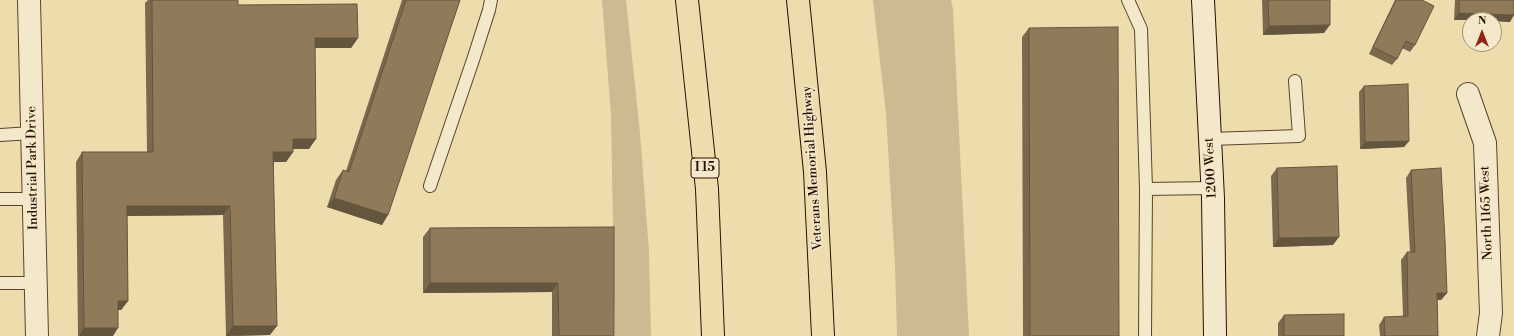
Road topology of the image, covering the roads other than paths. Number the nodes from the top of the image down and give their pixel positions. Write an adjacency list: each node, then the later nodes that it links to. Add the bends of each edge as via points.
1 (29, 0): 9 (street, Industrial Park Drive)
2 (491, 0): 12 (lane)
3 (687, 0): 20 (highway, I 15, via 707,189)
4 (798, 0): 21 (highway, Veterans Memorial Highway, via 815,172)
5 (1128, 0): 14 (lane, via 1141,29)
6 (1203, 0): 11 (street, 1200 West)
7 (1295, 81): 11 (lane, via 1299,136)
8 (1468, 94): 24 (street, North 1165 West, via 1485,143 1491,313)
9 (32, 133): 10 (lane); 16 (street, Industrial Park Drive)
10 (0, 135)
11 (1210, 139): 13 (street, 1200 West)
12 (430, 186)
13 (1212, 188): 14 (lane); 23 (street, 1200 West)
14 (1146, 189): 22 (lane)
15 (0, 199): 16 (lane)
16 (34, 199): 17 (street, Industrial Park Drive)
17 (36, 283): 18 (lane); 19 (street, Industrial Park Drive)
18 (0, 284)
19 (37, 336)
20 (713, 336)
21 (823, 336)
22 (1145, 336)
23 (1215, 336)
24 (1488, 336)

